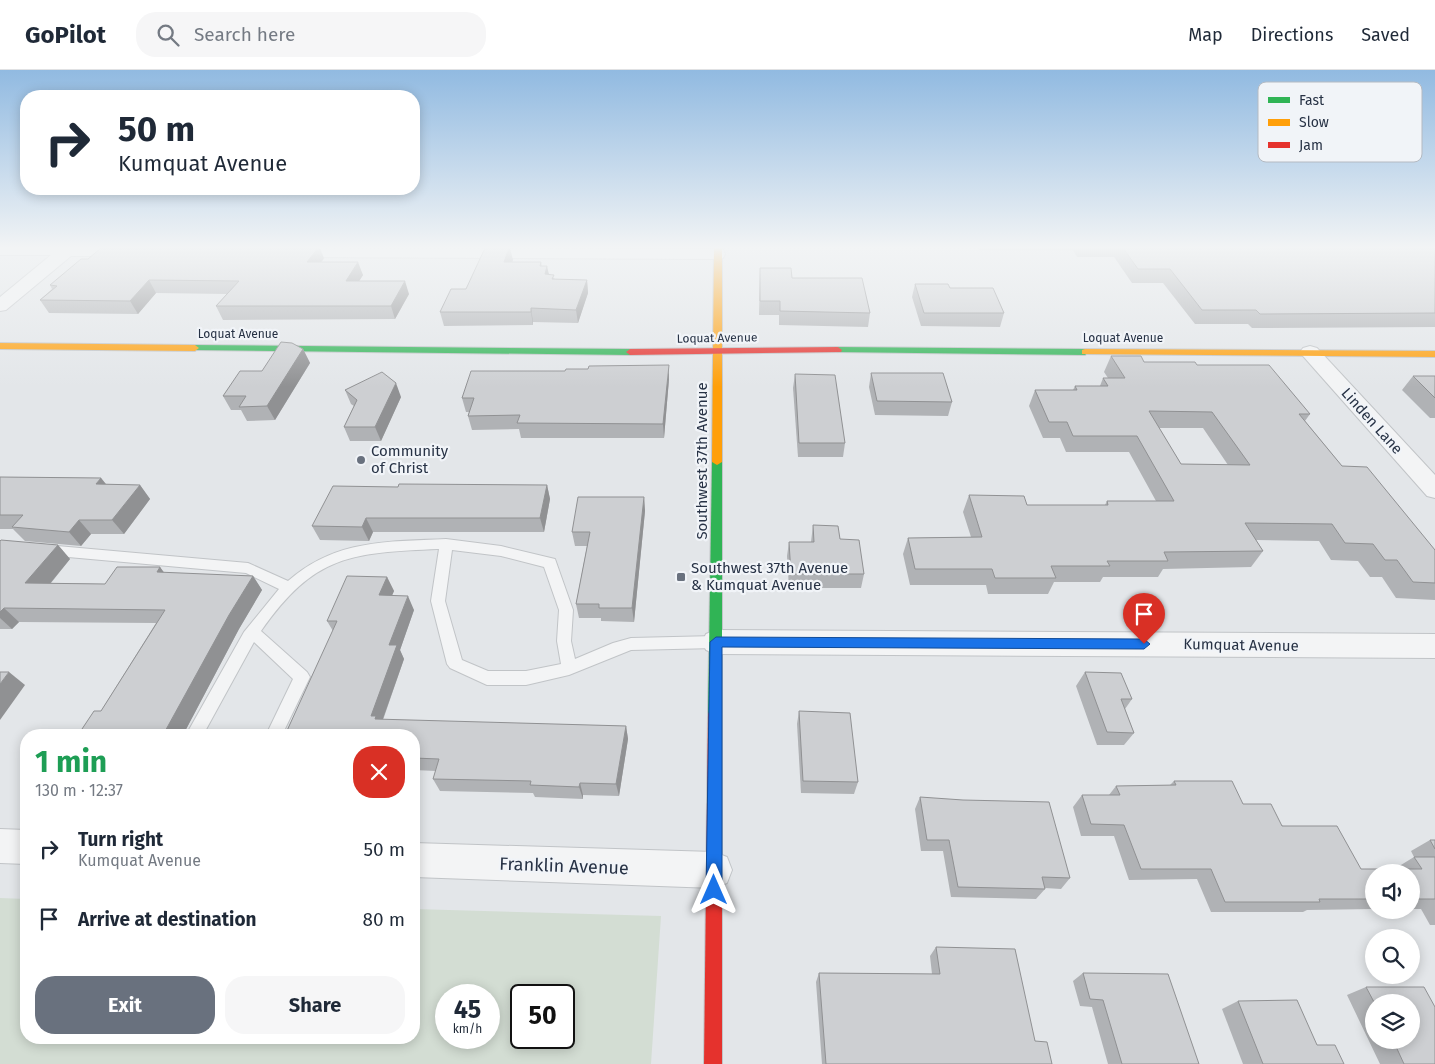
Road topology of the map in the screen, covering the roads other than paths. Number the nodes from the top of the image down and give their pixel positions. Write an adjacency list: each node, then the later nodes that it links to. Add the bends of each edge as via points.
1 (14, 294): 3 (street)
2 (717, 294): 5 (street, Southwest 37th Avenue)
3 (0, 306)
4 (0, 346): 5 (street, Loquat Avenue)
5 (717, 352): 6 (street, Loquat Avenue); 13 (street, Southwest 37th Avenue)
6 (1310, 352): 7 (street, Loquat Avenue); 8 (street, Linden Lane)
7 (1435, 354)
8 (1435, 490)
9 (446, 544): 11 (lane, via 366,549 330,559); 15 (lane, via 501,551 550,563 566,610 564,640); 15 (lane, via 438,601 455,664 487,678 526,678)
10 (30, 549): 11 (lane, via 248,568)
11 (288, 587): 12 (lane)
12 (252, 632): 16 (lane); 17 (lane, via 302,677)
13 (716, 642): 14 (street, Kumquat Avenue); 15 (lane, via 631,644); 21 (street, Southwest 37th Avenue)
14 (1435, 646)
15 (569, 669)
16 (197, 729)
17 (277, 729)
18 (0, 846): 19 (street)
19 (20, 847)
20 (420, 860): 21 (street, Franklin Avenue)
21 (714, 870): 22 (street, Southwest 37th Avenue)
22 (713, 1064)

